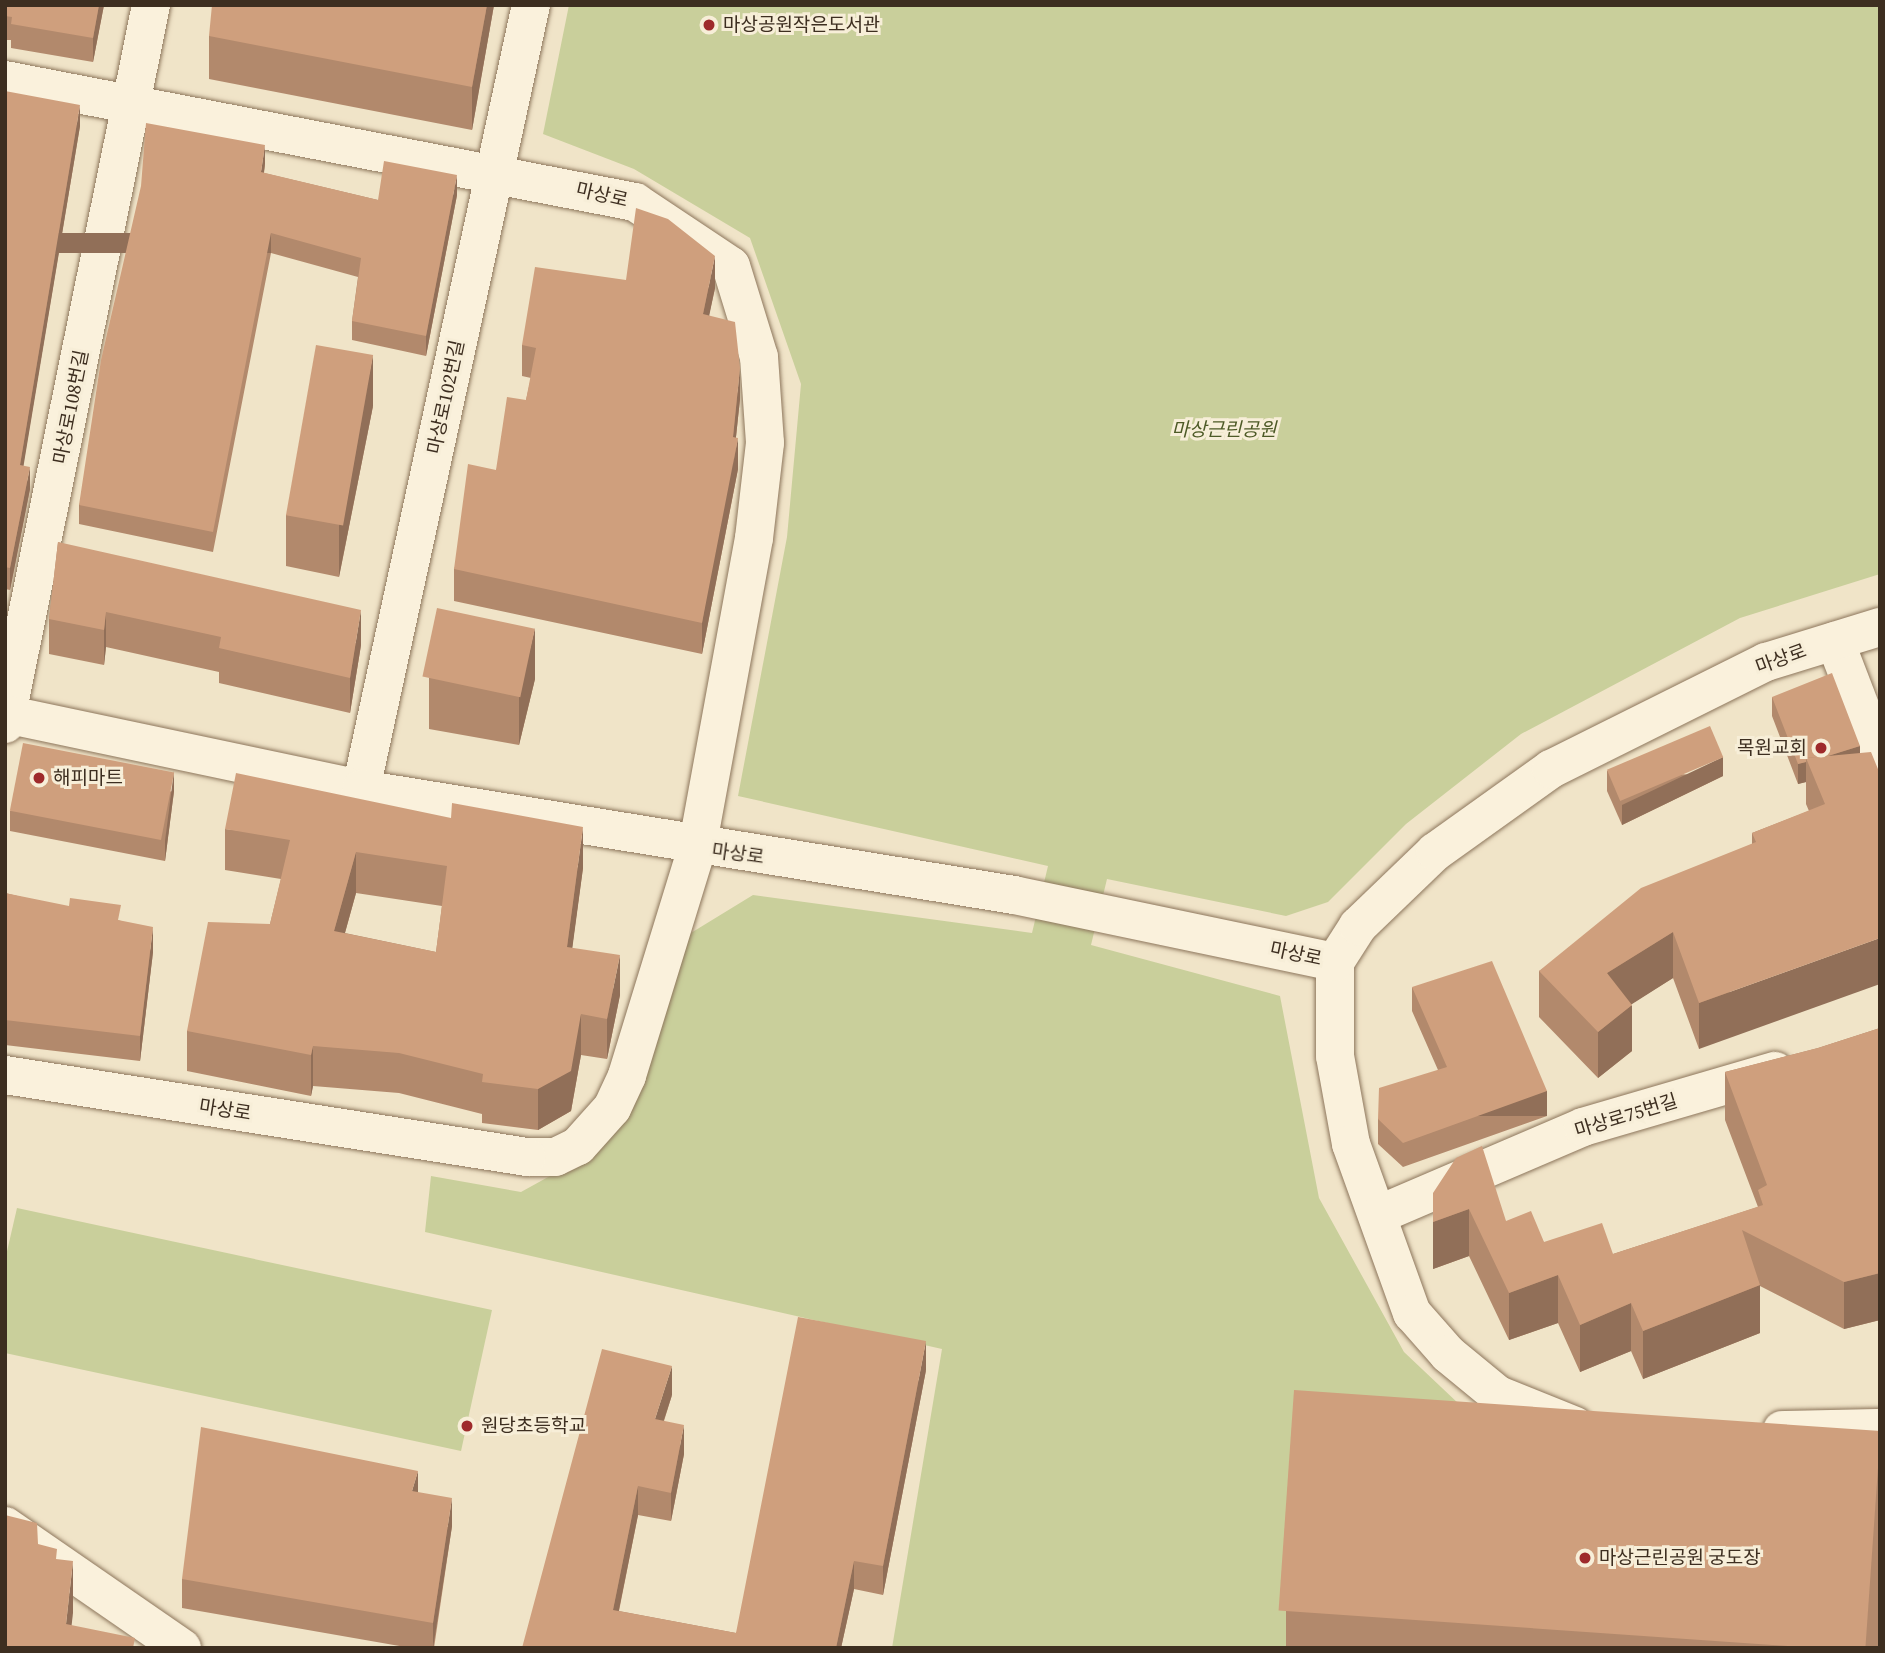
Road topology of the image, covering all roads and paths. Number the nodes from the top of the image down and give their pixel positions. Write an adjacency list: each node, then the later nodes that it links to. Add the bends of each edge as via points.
1 (151, 5): 4 (street, 마상로108번길)
2 (531, 5): 5 (street, 마상로102번길)
3 (5, 80): 4 (street)
4 (132, 100): 5 (street); 8 (street, 마상로108번길)
5 (495, 171): 10 (street, 마상로102번길); 11 (street, 마상로, via 635,202 731,266 759,356 765,443 754,538)
6 (1880, 627): 7 (street, 마상로)
7 (1835, 641): 9 (street); 12 (street, 마상로, via 1766,662 1552,769 1435,852 1358,926)
8 (6, 717): 10 (street, 마상로)
9 (1880, 758)
10 (360, 789): 11 (street, 마상로)
11 (697, 848): 12 (street, 마상로, via 1014,895); 14 (street, 마상로, via 612,1108 578,1146 555,1157)
12 (1335, 962): 15 (street, via 1335,1056 1351,1144)
13 (1816, 1059): 15 (street, 마상로75번길, via 1583,1127)
14 (5, 1075)
15 (1380, 1214): 17 (street, via 1412,1313 1448,1354 1498,1395 1573,1425)
16 (1880, 1428): 18 (street)
17 (1610, 1429)
18 (1740, 1431)
19 (5, 1526): 20 (street)
20 (182, 1648)

